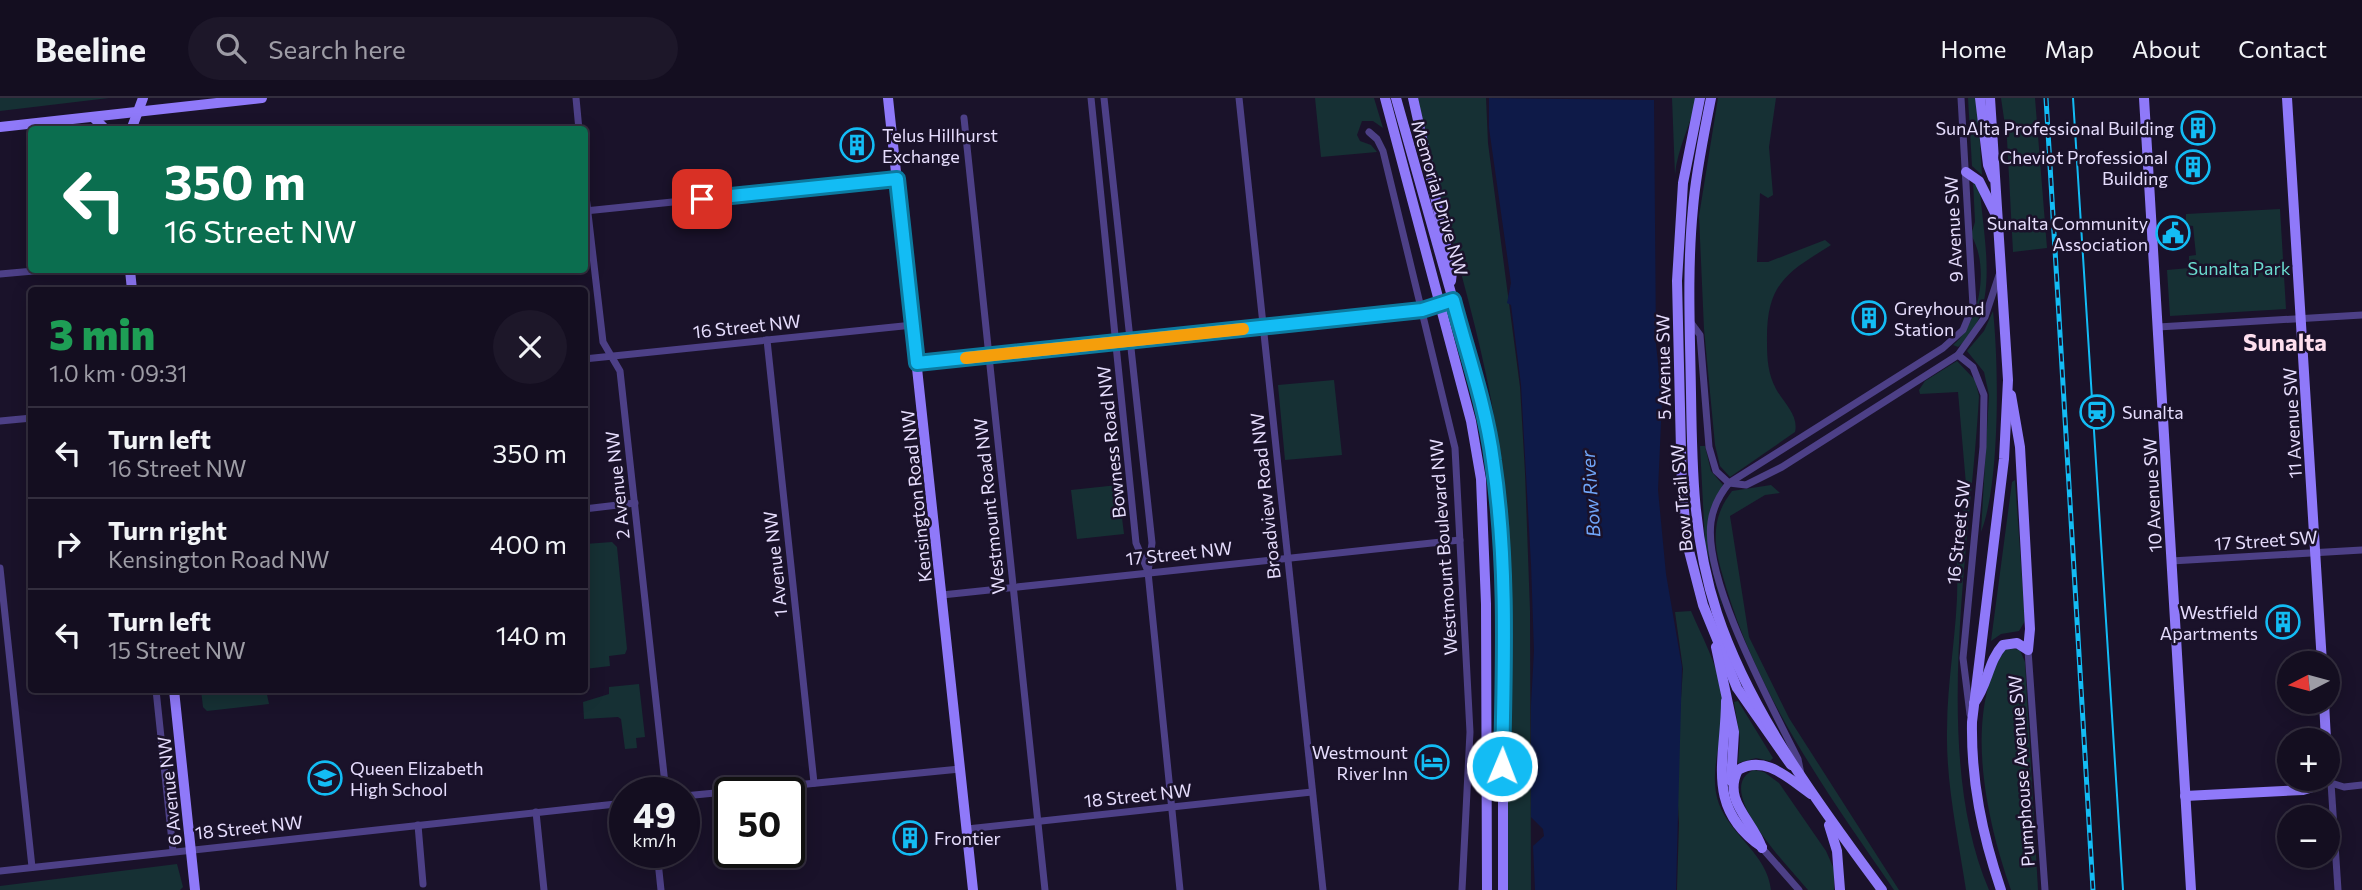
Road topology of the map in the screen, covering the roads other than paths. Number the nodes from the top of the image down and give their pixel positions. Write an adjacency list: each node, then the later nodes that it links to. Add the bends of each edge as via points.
1 (143, 98): 20 (main road)
2 (185, 98): 19 (main road)
3 (262, 98): 19 (main road)
4 (576, 98): 25 (street)
5 (888, 98): 29 (main road, Kensington Road NW)
6 (1091, 98): 49 (street, Bowness Road NW)
7 (1104, 98): 48 (street, Bowness Road NW)
8 (1239, 98): 45 (street, Broadview Road NW)
9 (1383, 98): 39 (main road, Memorial Drive NW)
10 (1396, 98): 37 (main road, Memorial Drive NW)
11 (1413, 98): 37 (main road, via 1452,272)
12 (1700, 98): 70 (main road, 5 Avenue SW, via 1679,228 1682,493 1693,575)
13 (1711, 98): 43 (main road, Bow Trail SW, via 1693,208)
14 (1961, 98): 28 (street, 9 Avenue SW)
15 (1980, 98): 30 (main road, via 1988,165)
16 (1990, 98): 30 (main road)
17 (2144, 98): 46 (main road, 10 Avenue SW)
18 (2287, 98): 42 (main road, 11 Avenue SW)
19 (199, 105): 20 (main road)
20 (136, 113): 21 (main road); 24 (main road)
21 (93, 117): 23 (main road); 26 (main road)
22 (964, 118): 50 (street, Westmount Road NW)
23 (102, 126)
24 (132, 126)
25 (579, 126)
26 (0, 127)
27 (1369, 132): 40 (street, Westmount Boulevard NW, via 1383,150)
28 (1966, 172): 32 (main road, via 1979,181); 58 (street, 9 Avenue SW, via 1973,306 1963,330 1943,348)
29 (897, 179): 31 (street); 44 (main road, Kensington Road NW)
30 (1996, 188): 32 (main road)
31 (588, 211)
32 (1998, 218): 34 (main road)
33 (588, 226): 52 (street, 2 Avenue NW, via 603,342)
34 (2001, 270): 51 (street, via 1985,317); 55 (main road)
35 (28, 272): 36 (street)
36 (0, 274)
37 (1450, 288): 38 (main road, Memorial Drive NW)
38 (1453, 300): 39 (street); 116 (main road, Memorial Drive NW, via 1487,426 1497,492 1503,565)
39 (1440, 304): 40 (street); 115 (main road, Memorial Drive NW, via 1471,421 1481,480)
40 (1422, 310): 45 (street); 61 (street, Westmount Boulevard NW, via 1455,448)
41 (2362, 315): 42 (street)
42 (2301, 318): 46 (street); 63 (main road, 11 Avenue SW)
43 (1689, 319): 58 (street, via 1700,335 1709,447 1716,471); 81 (main road, Bow Trail SW, via 1693,486 1702,562 1735,658)
44 (913, 325): 47 (street, 16 Street NW); 54 (main road, Kensington Road NW)
45 (1263, 326): 48 (street); 64 (street, Broadview Road NW)
46 (2158, 327): 65 (main road, 10 Avenue SW)
47 (766, 340): 52 (street, 16 Street NW); 83 (street, 1 Avenue NW)
48 (1128, 341): 49 (street); 67 (street, Bowness Road NW, via 1152,543)
49 (1116, 342): 50 (street); 67 (street, Bowness Road NW, via 1136,543)
50 (989, 355): 54 (street); 68 (street, Westmount Road NW)
51 (1958, 355): 58 (street, via 1758,482); 79 (street, 16 Street SW, via 1973,367 1984,395 1963,658)
52 (611, 357): 53 (street, 16 Street NW); 59 (street, 2 Avenue NW, via 620,371)
53 (588, 359)
54 (917, 363): 69 (main road, Kensington Road NW)
55 (2008, 380): 71 (main road, via 2020,447); 78 (main road, via 2004,459)
56 (28, 418): 57 (street)
57 (0, 421)
58 (1729, 483): 81 (street, via 1711,523 1717,570 1747,656 1798,759)
59 (635, 503): 60 (street); 82 (street, 2 Avenue NW)
60 (588, 509)
61 (1461, 540): 64 (street, 17 Street NW); 114 (street, Westmount Boulevard NW, via 1470,732)
62 (2362, 550): 63 (street, 17 Street SW)
63 (2315, 552): 65 (street, 17 Street SW); 72 (main road, 11 Avenue SW)
64 (1288, 558): 67 (street, 17 Street NW); 89 (street, Broadview Road NW)
65 (2171, 561): 92 (main road, 10 Avenue SW)
66 (0, 568): 103 (street)
67 (1148, 572): 68 (street, 17 Street NW); 94 (street, Bowness Road NW)
68 (1013, 587): 69 (street, 17 Street NW); 97 (street, Westmount Road NW)
69 (942, 595): 80 (main road, Kensington Road NW)
70 (1716, 640): 76 (main road); 81 (main road, 5 Avenue SW, via 1746,706)
71 (2028, 650): 78 (main road, via 2017,643 2003,645 1993,658 1984,691); 121 (street, Pumphouse Avenue SW)
72 (2321, 651)
73 (156, 693): 77 (street, 6 Avenue NW)
74 (174, 693): 75 (main road, 6 Avenue NW)
75 (175, 701): 77 (street); 101 (main road, 6 Avenue NW)
76 (1726, 701): 86 (main road, via 1734,732); 100 (main road, via 1720,786 1729,812)
77 (158, 703): 102 (street, 6 Avenue NW)
78 (1974, 703): 79 (main road)
79 (1972, 722): 120 (main road, via 1974,788 1983,839)
80 (960, 769): 83 (street); 99 (main road, Kensington Road NW)
81 (1801, 775): 91 (main road, Bow Trail SW)
82 (664, 777)
83 (814, 783): 90 (street)
84 (2362, 785): 85 (street)
85 (2340, 786)
86 (1731, 789): 91 (main road, via 1738,770 1758,763); 100 (main road)
87 (2283, 791): 92 (main road)
88 (2326, 791): 123 (street)
89 (1312, 792): 94 (street, 18 Street NW); 113 (street, Broadview Road NW)
90 (700, 794)
91 (1811, 794): 96 (main road, Bow Trail SW)
92 (2185, 796): 122 (main road, 10 Avenue SW)
93 (609, 805): 95 (street, 18 Street NW)
94 (1171, 808): 97 (street, 18 Street NW); 112 (street, Bowness Road NW)
95 (536, 812): 98 (street, 18 Street NW); 108 (street)
96 (1827, 818): 118 (main road, via 1837,851); 119 (main road, Bow Trail SW)
97 (1038, 822): 99 (street, 18 Street NW); 111 (street, Westmount Road NW)
98 (418, 825): 101 (street, 18 Street NW); 106 (street)
99 (967, 829): 110 (main road, Kensington Road NW)
100 (1762, 848): 117 (street)
101 (191, 849): 102 (street, 18 Street NW); 107 (main road, 6 Avenue NW)
102 (173, 851): 103 (street, 18 Street NW)
103 (32, 867): 105 (street, 18 Street NW)
104 (659, 868): 109 (street)
105 (0, 871)
106 (423, 884)
107 (195, 890)
108 (544, 890)
109 (661, 890)
110 (973, 890)
111 (1045, 890)
112 (1180, 890)
113 (1323, 890)
114 (1462, 890)
115 (1487, 890)
116 (1503, 890)
117 (1799, 890)
118 (1840, 890)
119 (1882, 890)
120 (2001, 890)
121 (2045, 890)
122 (2191, 890)
123 (2338, 890)

